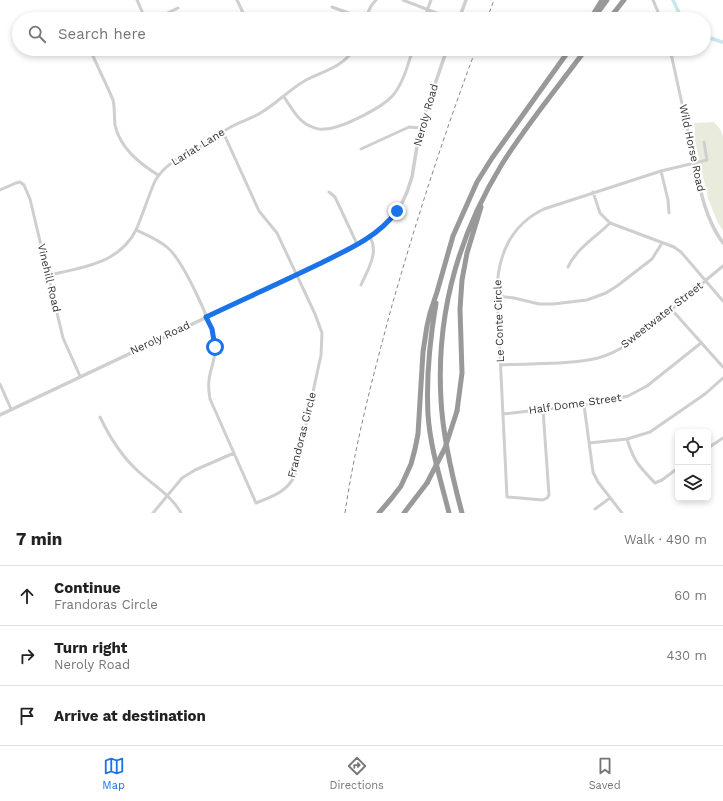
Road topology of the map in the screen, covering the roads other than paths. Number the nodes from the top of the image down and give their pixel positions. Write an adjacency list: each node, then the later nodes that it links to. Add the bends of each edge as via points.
1 (137, 0): 14 (street)
2 (237, 0): 16 (street)
3 (376, 0): 18 (street)
4 (403, 0): 13 (street)
5 (431, 0): 13 (street)
6 (466, 0): 20 (street)
7 (602, 0): 21 (highway)
8 (607, 0): 22 (highway)
9 (624, 0): 23 (highway)
10 (652, 0): 24 (street)
11 (332, 7): 17 (street)
12 (178, 8): 15 (street)
13 (427, 10): 19 (street)
14 (142, 12)
15 (169, 12)
16 (243, 12)
17 (346, 12)
18 (368, 12)
19 (433, 12)
20 (462, 12)
21 (596, 12)
22 (598, 12)
23 (615, 12)
24 (658, 12)
25 (93, 56): 39 (street, via 113,101 115,124 122,142 132,156)
26 (349, 56): 32 (street, Lariat Lane, via 342,63 307,80)
27 (410, 56): 32 (street, via 400,85 389,99 372,111 335,127 323,130 305,123)
28 (445, 56): 33 (street, Neroly Road)
29 (565, 56): 57 (highway, via 477,182 453,236)
30 (581, 56): 43 (highway, via 522,135)
31 (671, 56): 37 (street, Wild Horse Road)
32 (284, 97): 34 (street, Lariat Lane, via 261,113)
33 (420, 128): 36 (street, via 409,127); 47 (street, Neroly Road, via 411,181 405,198 389,221)
34 (223, 132): 39 (street, Lariat Lane, via 176,159); 53 (street, via 259,211 277,233)
35 (704, 142): 37 (street, Le Conte Circle, via 707,160)
36 (361, 149)
37 (694, 163): 38 (street, Le Conte Circle); 49 (street, Wild Horse Road, via 708,215)
38 (660, 171): 42 (street, Le Conte Circle); 44 (street)
39 (158, 175): 46 (street, Lariat Lane)
40 (0, 190): 54 (street, Vinehill Road, via 18,182 24,185 33,207)
41 (329, 192): 50 (street, via 335,197)
42 (593, 192): 45 (street, via 600,213); 58 (street, Le Conte Circle, via 539,211 516,231 503,252 497,278)
43 (484, 196): 86 (highway, bridge, via 467,253 462,280 462,373 457,411 445,448 427,483); 88 (highway, via 463,244 453,275 446,306 440,369 446,437)
44 (669, 213)
45 (610, 223): 48 (street); 52 (street, via 573,256)
46 (136, 230): 54 (street, Lariat Lane, via 127,244 108,259 92,266); 61 (street, Frandoras Circle, via 161,243 178,259)
47 (370, 237): 50 (street, Neroly Road); 56 (street, via 374,254)
48 (662, 243): 55 (street, via 681,252); 58 (street, via 652,259 617,286 587,300 539,304)
49 (723, 243)
50 (357, 244): 53 (street, Neroly Road)
51 (723, 266): 55 (street, Sweetwater Street)
52 (568, 267)
53 (296, 275): 61 (street, Neroly Road); 78 (street, Frandoras Circle, via 322,333 322,347 295,475 285,490 256,503)
54 (48, 276): 65 (street, Vinehill Road, via 63,338)
55 (706, 281): 59 (street); 60 (street, Sweetwater Street)
56 (362, 285)
57 (437, 292): 85 (highway, via 425,339 415,449 400,486); 87 (highway, via 431,336 428,414)
58 (497, 296): 63 (street, Le Conte Circle)
59 (723, 301)
60 (672, 310): 62 (street); 63 (street, Sweetwater Street, via 623,347 599,358)
61 (206, 317): 65 (street, Neroly Road); 78 (street, Frandoras Circle, via 212,329 215,347 209,380 210,399)
62 (701, 342): 64 (street); 68 (street, Half Dome Street, via 637,392 617,400)
63 (501, 365): 71 (street, Le Conte Circle)
64 (723, 367)
65 (80, 376): 69 (street, Neroly Road)
66 (723, 378): 75 (street, via 657,428)
67 (0, 384): 69 (street)
68 (584, 405): 70 (street, Half Dome Street); 76 (street)
69 (11, 409): 72 (street, Neroly Road)
70 (543, 410): 71 (street, Half Dome Street); 71 (street, Le Conte Circle, via 549,494 543,500 507,497)
71 (503, 414)
72 (0, 415)
73 (100, 417): 80 (street, via 126,459)
74 (723, 438): 77 (street)
75 (627, 439): 76 (street); 79 (street, via 637,463 655,483)
76 (589, 443): 81 (street, via 593,472)
77 (711, 446)
78 (234, 453): 80 (street, via 186,476)
79 (675, 470)
80 (167, 496): 83 (street); 84 (street)
81 (610, 498): 82 (street); 89 (street)
82 (595, 509)
83 (153, 513)
84 (181, 513)
85 (379, 513)
86 (404, 513)
87 (449, 513)
88 (462, 513)
89 (622, 513)

